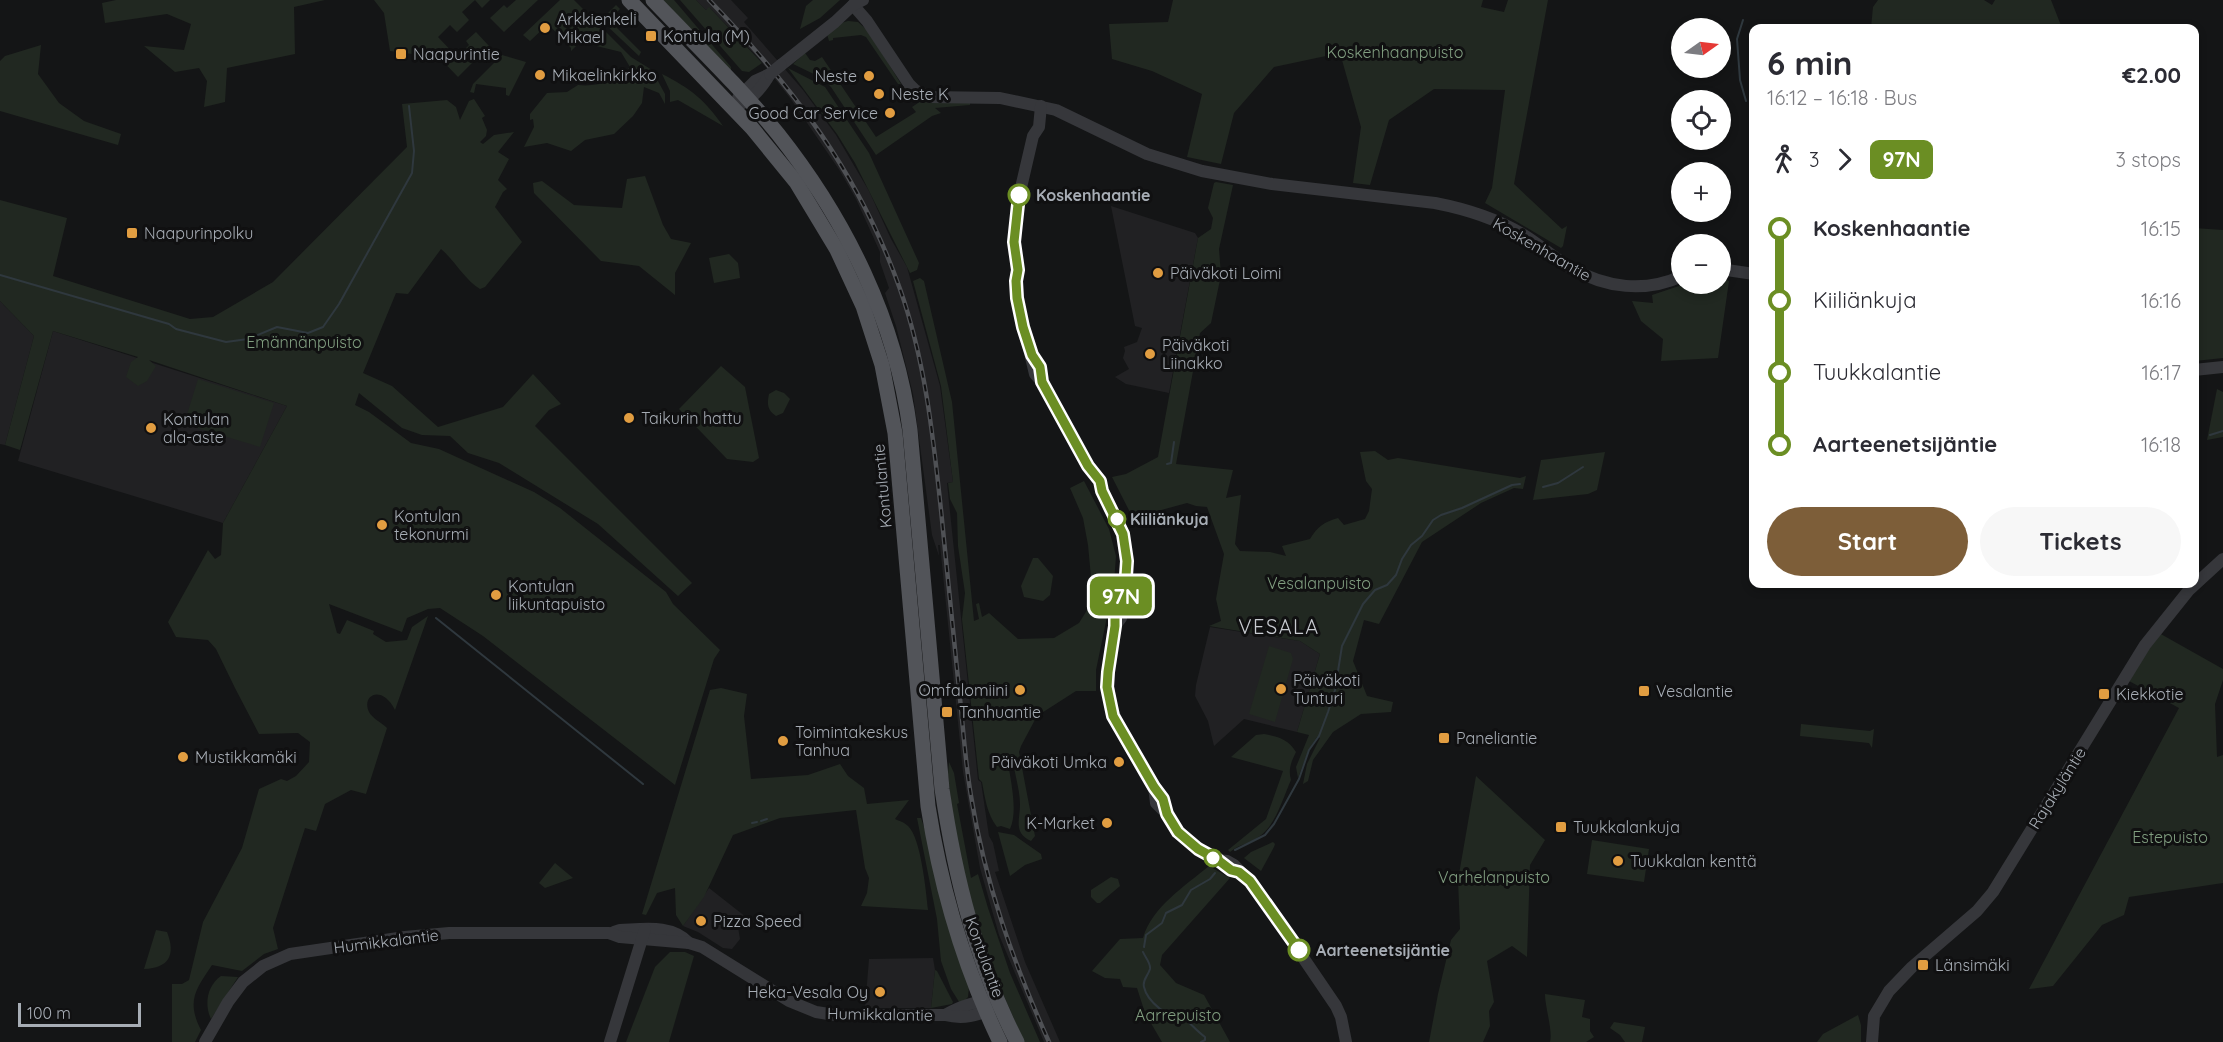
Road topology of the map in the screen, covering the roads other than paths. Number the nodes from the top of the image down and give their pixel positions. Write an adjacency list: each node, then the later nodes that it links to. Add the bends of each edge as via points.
1 (629, 0): 6 (main road, Kontulantie)
2 (653, 0): 4 (main road, Kontulantie)
3 (856, 2): 4 (street, bridge, via 770,74 762,88); 5 (street, Koskenhaantie, via 909,84 922,95 1000,98)
4 (745, 97): 6 (street); 16 (main road, Kontulantie, via 795,156 835,216 872,290 896,358 913,453 948,830 965,909)
5 (1041, 106): 9 (street, Koskenhaantie, via 1067,114 1147,154 1202,171 1281,185 1436,203 1512,228 1570,267 1601,281 1647,286); 22 (street, via 1032,116 1033,136 1018,199 1014,251 1020,316 1042,382 1100,481 1125,546 1121,618 1115,626 1108,672 1110,704 1118,727 1163,799 1170,819 1189,842 1250,881 1336,1006)
6 (733, 108): 17 (main road, Kontulantie, via 779,159 825,228 859,295 882,365 898,457 933,837 951,914)
7 (1731, 271): 8 (street)
8 (1749, 273)
9 (1671, 280)
10 (2223, 367): 11 (street)
11 (2199, 369)
12 (2223, 559): 13 (street, Rajakyläntie)
13 (2199, 581)
14 (2191, 588): 23 (street, Rajakyläntie, via 2145,645 1993,892 1900,978 1879,1005)
15 (644, 934): 17 (street, Humikkalantie, via 689,943 789,1001 816,1012 957,1018); 18 (street, Humikkalantie, via 620,937 609,933 449,933 290,954 263,966 243,982); 19 (street)
16 (998, 1001): 17 (street); 21 (main road, Kontulantie)
17 (983, 1006): 20 (main road, Kontulantie)
18 (210, 1034)
19 (610, 1042)
20 (1000, 1042)
21 (1017, 1042)
22 (1346, 1042)
23 (1872, 1042)

